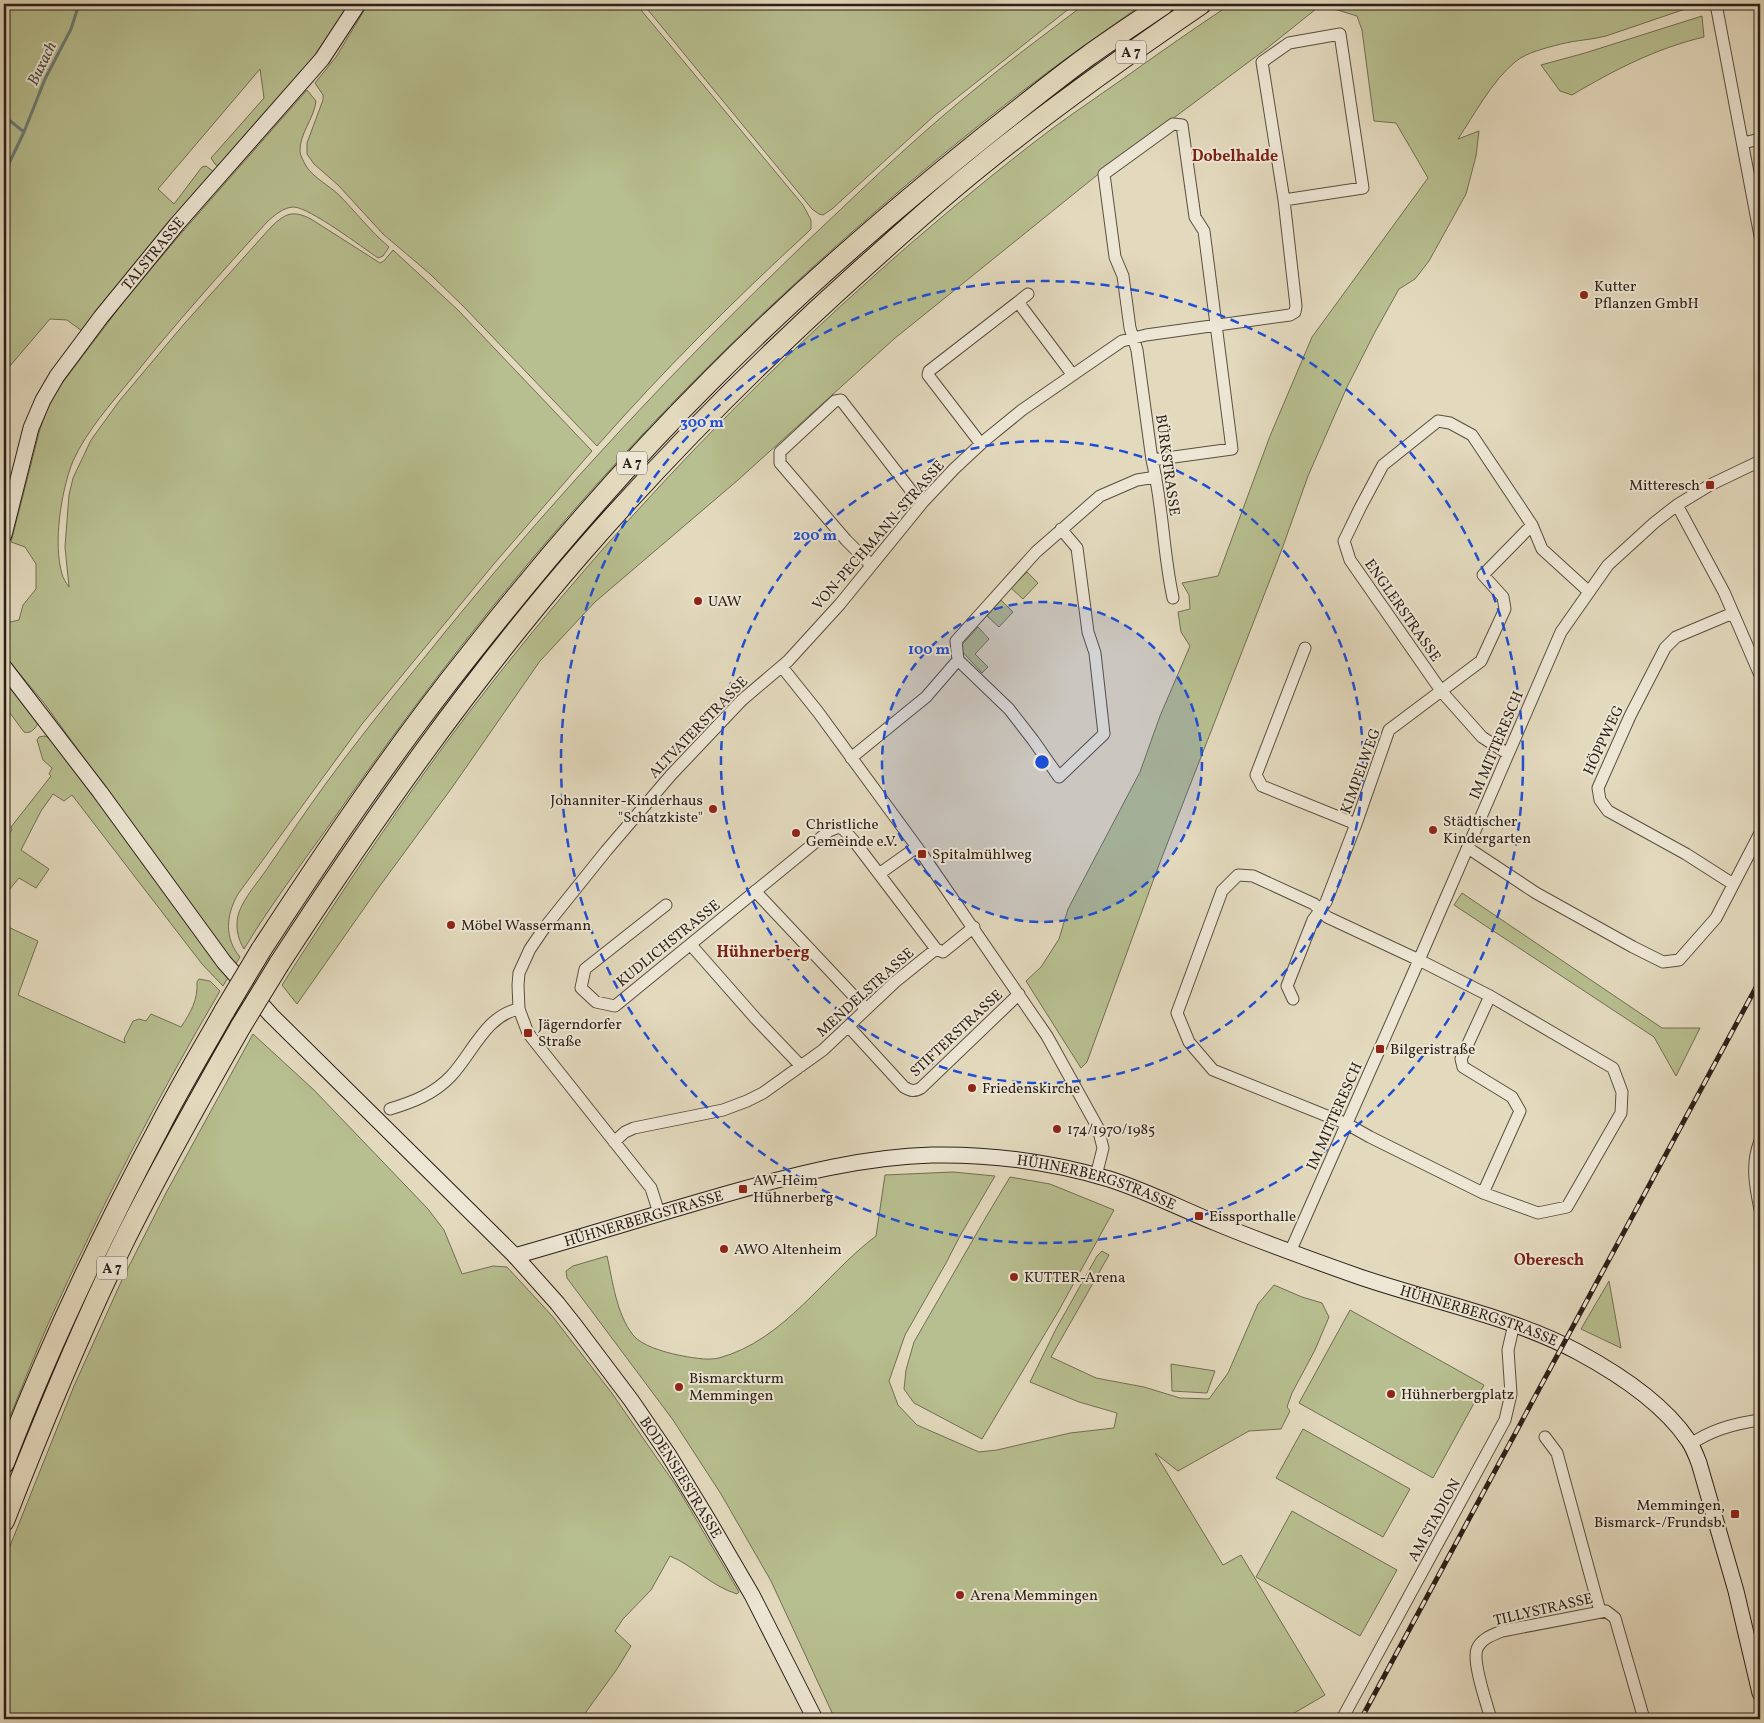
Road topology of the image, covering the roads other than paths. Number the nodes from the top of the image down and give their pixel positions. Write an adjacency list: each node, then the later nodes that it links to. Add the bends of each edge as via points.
1 (358, 4): 22 (street, TALSTRASSE, via 322,59 177,224 101,316 50,387 31,428)
2 (1164, 4): 69 (highway, A 7, bridge, via 1081,61 950,164 868,233 712,379 555,550 460,667 320,859 225,1010 160,1125 99,1245 50,1349)
3 (1201, 4): 70 (highway, A 7, bridge, via 1062,102 977,169 818,309 673,452 581,553 498,654 422,753 338,873 241,1026 125,1240 74,1351)
4 (1716, 4): 6 (street)
5 (1760, 139): 6 (street)
6 (1743, 143): 8 (street)
7 (1284, 200): 7 (street, via 1262,62 1290,43 1340,34 1363,188); 11 (street, VON-PECHMANN-STRASSE, via 1295,312)
8 (1760, 236)
9 (1028, 294): 10 (street)
10 (1018, 302): 13 (street); 14 (street, via 929,371 928,375)
11 (1216, 326): 12 (street, VON-PECHMANN-STRASSE); 12 (street, BÜRKSTRASSE, via 1204,231 1195,217 1182,125 1173,124 1104,174 1115,257 1122,276); 15 (street, via 1232,449)
12 (1133, 337): 13 (street, VON-PECHMANN-STRASSE); 15 (street, BÜRKSTRASSE)
13 (1072, 374): 14 (street, VON-PECHMANN-STRASSE)
14 (981, 444): 18 (street, VON-PECHMANN-STRASSE)
15 (1152, 460): 17 (street, BÜRKSTRASSE)
16 (1760, 461): 19 (street, IM MITTERESCH, via 1710,485)
17 (1156, 477): 21 (street, via 1137,480 1100,496); 25 (street, BÜRKSTRASSE)
18 (923, 502): 23 (street, VON-PECHMANN-STRASSE); 23 (street, via 841,400 835,401 780,452 780,463)
19 (1677, 506): 24 (street, IM MITTERESCH, via 1608,565); 26 (street)
20 (1532, 525): 24 (street, ENGLERSTRASSE, via 1542,548); 32 (street, KIMPELWEG, via 1483,575 1503,596 1505,609 1481,661); 32 (street, ENGLERSTRASSE, via 1472,435 1450,423 1438,421 1383,465 1364,500 1344,541 1350,560)
21 (1061, 529): 28 (street, via 1036,552 956,641); 28 (street, via 1077,548 1088,632 1095,653 1104,734 1058,776 1009,709)
22 (4, 535)
23 (871, 565): 30 (street, VON-PECHMANN-STRASSE)
24 (1588, 591): 33 (street, IM MITTERESCH, via 1561,632)
25 (1173, 598)
26 (1733, 613): 31 (street); 40 (street, HÖPPWEG, via 1676,637 1665,648 1598,788 1600,800 1608,811)
27 (1305, 648): 35 (street, via 1256,775 1262,786)
28 (958, 660): 34 (street, via 926,697)
29 (4, 667): 64 (street, BODENSEESTRASSE, via 224,962 278,1022)
30 (782, 668): 34 (street); 51 (street, ALTVATERSTRASSE, via 742,700 671,775 545,927 530,949 520,973)
31 (1760, 675)
32 (1442, 692): 33 (street, ENGLERSTRASSE, via 1482,737); 35 (street, KIMPELWEG, via 1389,730)
33 (1508, 754): 38 (street, IM MITTERESCH)
34 (852, 758): 37 (street)
35 (1356, 824): 43 (street, KIMPELWEG)
36 (1760, 832): 40 (street)
37 (917, 847): 39 (street); 44 (street)
38 (1468, 848): 40 (street, via 1536,893 1663,962 1679,960 1716,918); 47 (street, IM MITTERESCH)
39 (879, 874): 41 (street, KUDLICHSTRASSE, via 839,827 829,831); 46 (street)
40 (1733, 884)
41 (755, 891): 45 (street, KUDLICHSTRASSE); 52 (street)
42 (666, 905): 45 (street, KUDLICHSTRASSE, via 586,969 581,988 596,1002 615,1006)
43 (1320, 910): 47 (street, via 1327,917); 50 (street, KIMPELWEG, via 1287,986); 56 (street, via 1314,904 1253,876 1238,875 1222,891 1176,1013 1189,1042 1213,1070)
44 (974, 927): 46 (street, MENDELSTRASSE, via 942,952); 48 (street)
45 (691, 945): 54 (street)
46 (936, 949): 52 (street, MENDELSTRASSE)
47 (1419, 960): 49 (street); 56 (street, IM MITTERESCH)
48 (1019, 994): 53 (street, STIFTERSTRASSE, via 916,1091 904,1087); 59 (street, via 1047,1036 1098,1128 1103,1148)
49 (1490, 996): 60 (street, via 1462,1059 1463,1067 1512,1097 1520,1111); 60 (street, via 1613,1068 1622,1092 1621,1113 1567,1207 1538,1213)
50 (1293, 999)
51 (519, 1009): 55 (street, via 493,1023 451,1076 432,1092); 58 (street, via 537,1046)
52 (866, 1009): 53 (street, MENDELSTRASSE)
53 (850, 1027): 54 (street, MENDELSTRASSE)
54 (801, 1066): 58 (street, MENDELSTRASSE, via 763,1093 742,1103 707,1114 634,1128)
55 (390, 1109)
56 (1347, 1124): 60 (street); 63 (street, IM MITTERESCH)
57 (1760, 1141): 61 (street, via 1755,1161 1755,1187)
58 (614, 1142): 62 (street, via 651,1188)
59 (1096, 1176): 62 (street, HÜHNERBERGSTRASSE, via 1006,1158 893,1156 810,1171); 63 (street, HÜHNERBERGSTRASSE)
60 (1483, 1193)
61 (1760, 1209)
62 (659, 1213): 64 (street, HÜHNERBERGSTRASSE)
63 (1290, 1252): 65 (street, HÜHNERBERGSTRASSE)
64 (515, 1256): 73 (street, BODENSEESTRASSE, via 567,1315 668,1454 752,1595)
65 (1514, 1324): 68 (street, HÜHNERBERGSTRASSE, via 1580,1353 1614,1374 1668,1417); 74 (street, AM STADION, via 1508,1350 1511,1394 1505,1420)
66 (1760, 1420): 68 (street, via 1702,1436)
67 (1545, 1437): 71 (street, via 1557,1453)
68 (1691, 1444): 72 (street, HÜHNERBERGSTRASSE, via 1716,1517)
69 (4, 1463)
70 (4, 1521)
71 (1600, 1611): 75 (street, TILLYSTRASSE, via 1502,1631 1481,1642 1476,1661); 76 (street, TILLYSTRASSE, via 1616,1618)
72 (1760, 1694)
73 (814, 1719)
74 (1342, 1719)
75 (1491, 1719)
76 (1644, 1719)

